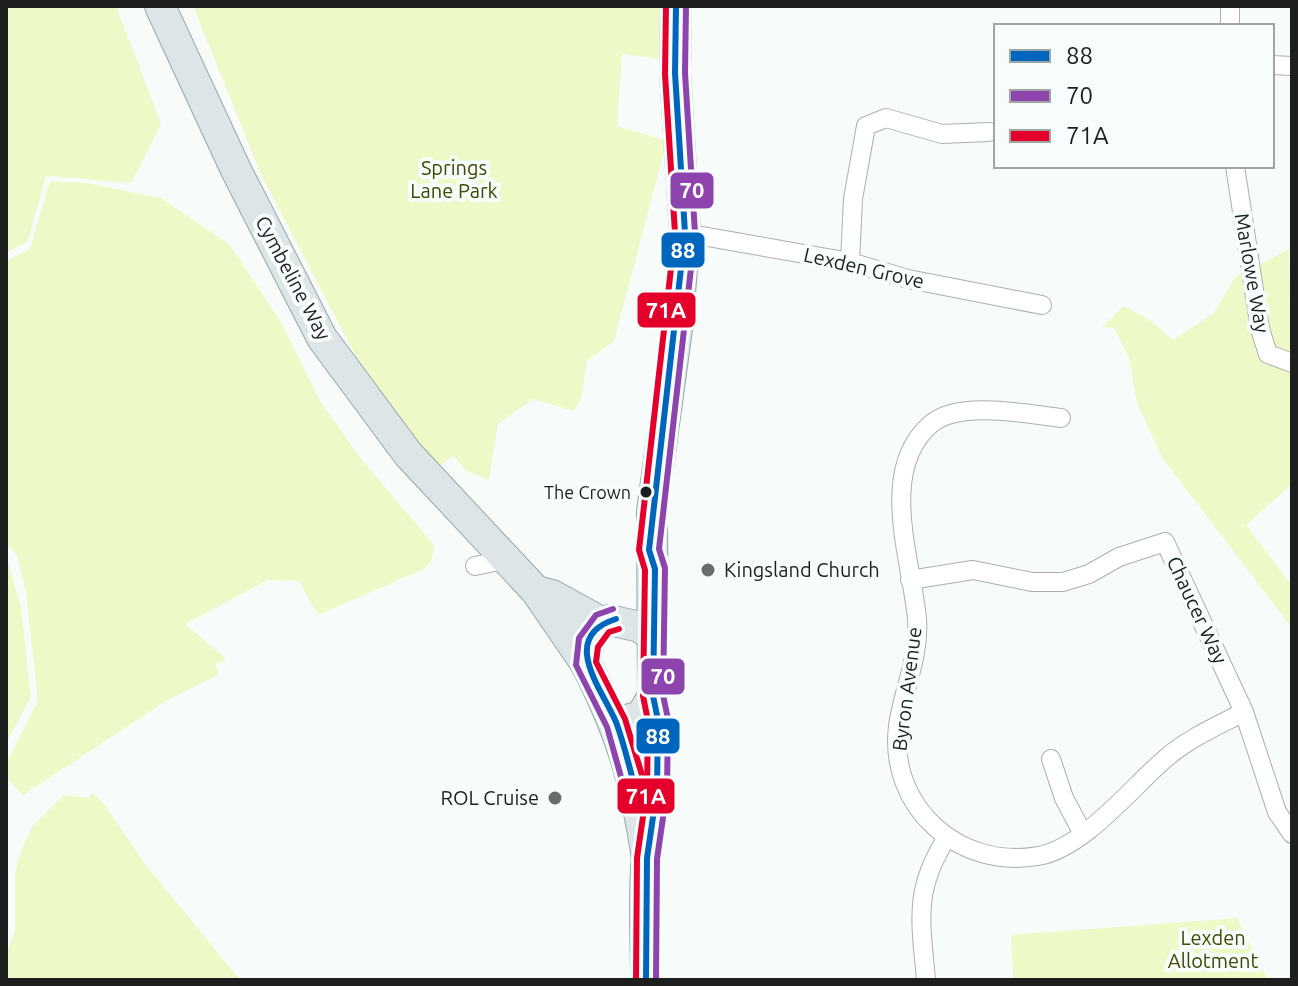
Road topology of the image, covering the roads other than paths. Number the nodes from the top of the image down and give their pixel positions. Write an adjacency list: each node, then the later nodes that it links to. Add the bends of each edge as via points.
1 (160, 6): 12 (main road, Cymbeline Way, via 322,338 490,563)
2 (676, 6): 5 (main road)
3 (989, 132): 6 (street, via 942,134 886,118 866,126 853,199)
4 (1235, 168): 8 (street, Marlowe Way, via 1260,329 1268,354)
5 (685, 233): 6 (street, Lexden Grove); 10 (main road)
6 (850, 262): 7 (street, Lexden Grove)
7 (1042, 305)
8 (1292, 363)
9 (1061, 418): 11 (street, Byron Avenue, via 957,412 933,422 913,443 902,508)
10 (649, 550): 13 (main road, via 632,602); 14 (main road, via 655,569)
11 (910, 580): 17 (street, Chaucer Way, via 973,570 1032,582 1063,582 1165,542); 22 (street, Byron Avenue, via 916,644 898,726 897,758 911,798)
12 (536, 591): 13 (main road, Cymbeline Way); 15 (main road, Cymbeline Way)
13 (609, 621): 14 (main road, Cymbeline Way, via 640,627); 15 (main road, via 588,643)
14 (653, 637): 16 (main road)
15 (586, 664): 18 (main road, Cymbeline Way)
16 (653, 696): 18 (main road, via 641,716); 23 (main road, via 657,790)
17 (1244, 712): 20 (street, Byron Avenue, via 1168,756); 21 (street, Chaucer Way, via 1277,812)
18 (616, 723): 23 (main road, Cymbeline Way, via 636,791)
19 (1051, 759): 20 (street)
20 (1083, 834): 22 (street, Byron Avenue, via 1042,855 1018,859)
21 (1292, 834)
22 (946, 839): 25 (street, via 928,867 922,891)
23 (647, 858): 24 (main road)
24 (646, 980)
25 (926, 980)

